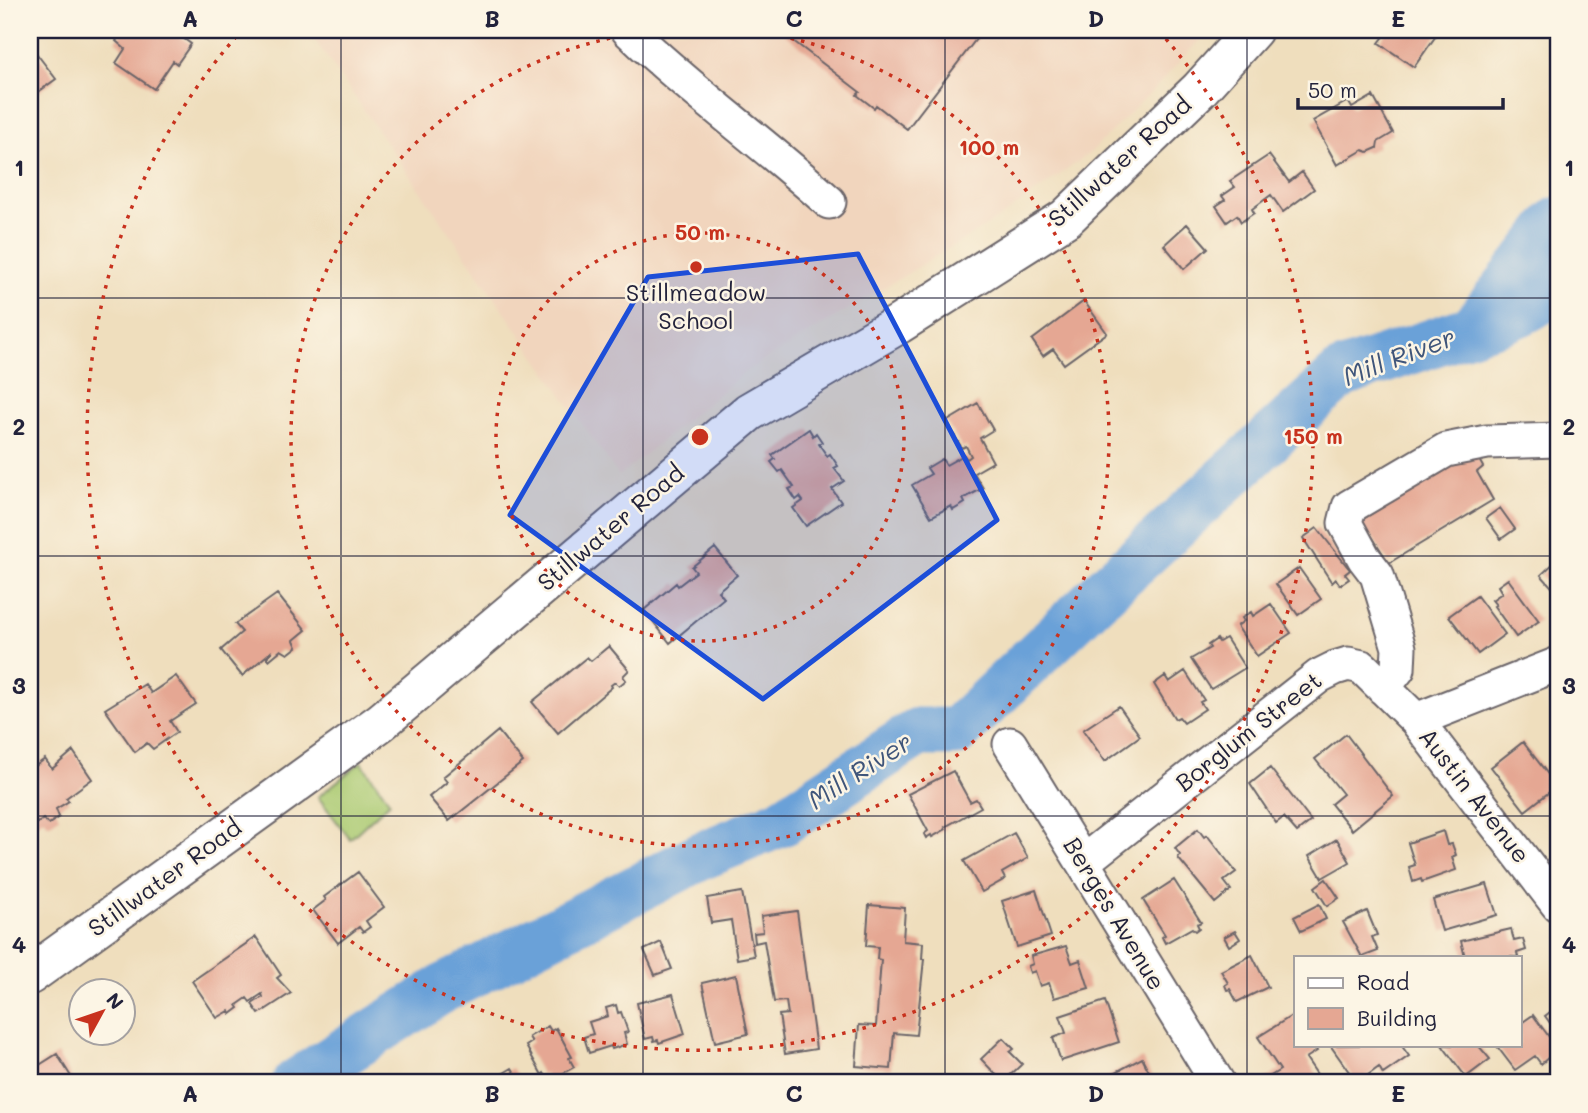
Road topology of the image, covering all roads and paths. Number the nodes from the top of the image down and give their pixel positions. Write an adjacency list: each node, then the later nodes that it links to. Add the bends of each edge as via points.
1 (628, 30): 3 (street)
2 (1253, 30): 11 (main road, Stillwater Road, via 1199,90 1066,218 749,412 381,722)
3 (829, 202)
4 (1550, 440): 6 (street, via 1487,442 1446,450 1349,507 1345,523 1377,575 1399,648 1398,669)
5 (1558, 664): 7 (street)
6 (1383, 688): 7 (street, Borglum Street); 9 (street, Borglum Street, via 1362,667 1348,664 1319,676)
7 (1416, 720): 10 (street, Austin Avenue)
8 (1010, 744): 9 (street, Berges Avenue)
9 (1083, 862): 12 (street, Berges Avenue)
10 (1558, 905)
11 (30, 975)
12 (1218, 1083)

